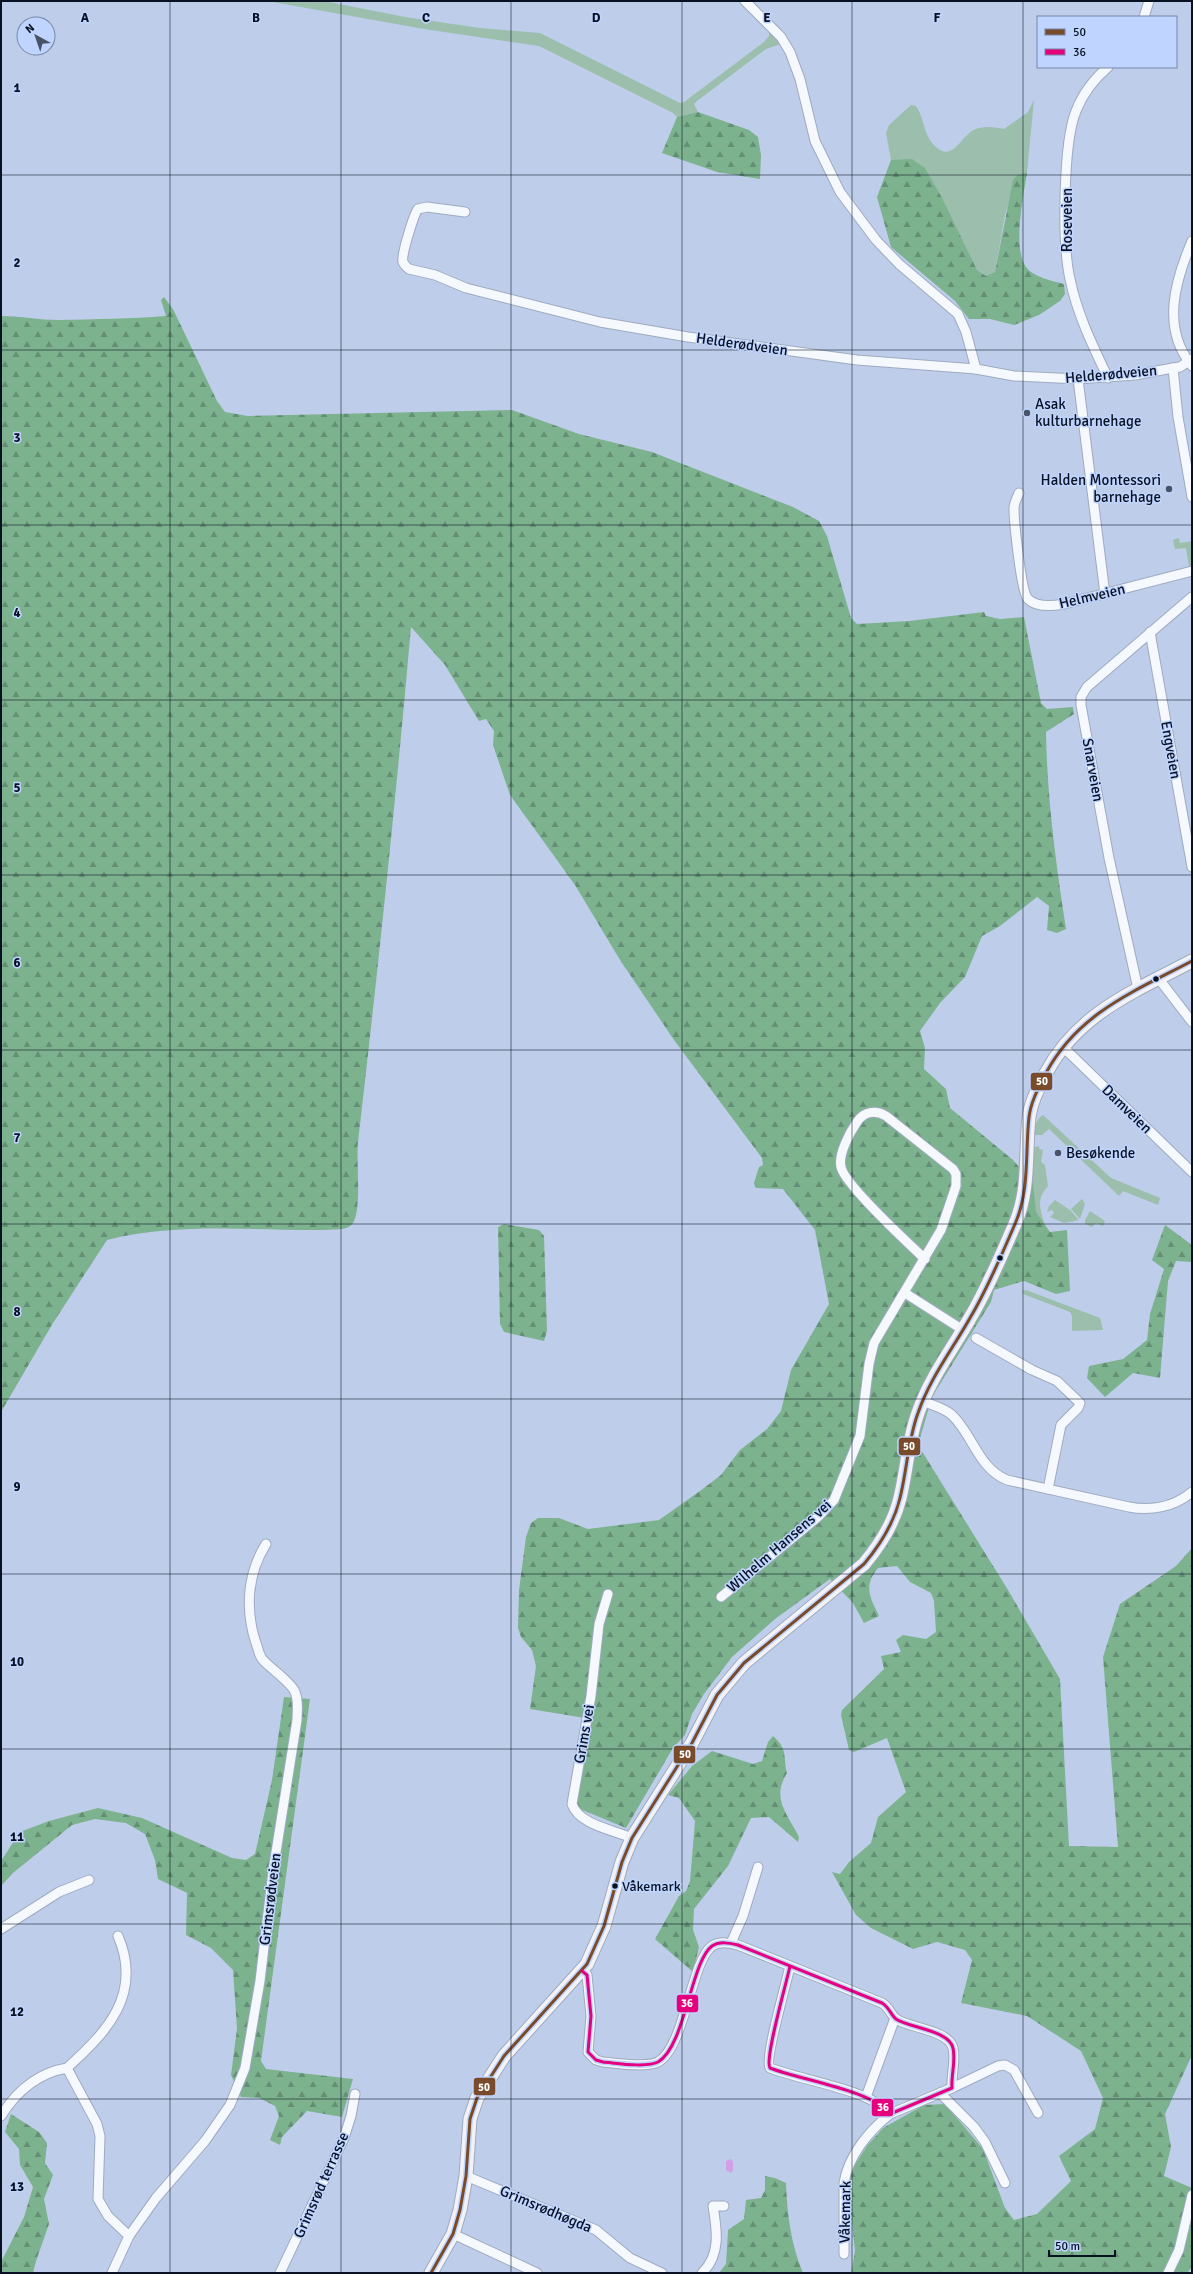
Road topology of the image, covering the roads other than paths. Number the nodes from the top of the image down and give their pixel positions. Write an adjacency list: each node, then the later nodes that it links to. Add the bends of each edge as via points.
1 (745, 1): 9 (street, via 781,37 790,52 800,79 815,141 840,192 876,240 899,264 958,314 966,332)
2 (1150, 1): 3 (street)
3 (1144, 16)
4 (1107, 68): 10 (street, Roseveien, via 1086,91 1072,122 1067,170 1066,256 1076,306)
5 (465, 212): 9 (street, Helderødveien, via 427,207 418,209 413,215 403,258 406,267 435,275 466,288 632,328 857,360)
6 (1192, 241): 7 (street, via 1176,284 1174,306 1177,337)
7 (1191, 362): 8 (street, Helderødveien)
8 (1173, 368): 10 (street, Helderødveien); 13 (street, via 1175,399)
9 (976, 370): 11 (street, Helderødveien, via 1014,376)
10 (1108, 378): 11 (street, Helderødveien)
11 (1078, 380): 15 (street)
12 (1019, 493): 15 (street, Helmveien, via 1014,506 1016,536 1022,579 1028,599 1036,604 1055,605)
13 (1192, 497)
14 (1192, 571): 15 (street, Helmveien)
15 (1105, 594)
16 (1192, 597): 17 (street, Snarveien)
17 (1150, 632): 18 (street, Engveien); 21 (street, Snarveien, via 1087,687 1081,701 1109,858)
18 (1192, 867)
19 (1192, 961): 20 (main road)
20 (1159, 979): 21 (main road); 22 (street)
21 (1138, 989): 23 (main road, via 1099,1011)
22 (1192, 1022)
23 (1062, 1046): 24 (street, Damveien); 27 (main road, via 1038,1088 1030,1115 1025,1184 1016,1221 978,1304)
24 (1192, 1172)
25 (925, 1259): 25 (street, Wilhelm Hansens vei, via 844,1175 841,1157 856,1122 869,1112 878,1112 886,1116 949,1165 956,1174 956,1186 947,1214); 26 (street, Wilhelm Hansens vei)
26 (905, 1293): 27 (street); 34 (street, Wilhelm Hansens vei, via 872,1347 860,1436 834,1500)
27 (963, 1330): 29 (main road, via 935,1373)
28 (976, 1338): 30 (street, via 1032,1370 1057,1380 1080,1403 1061,1424)
29 (922, 1401): 30 (street, via 954,1417 983,1461 1000,1477); 35 (main road, via 912,1434 900,1498 889,1528 874,1552 840,1584 731,1675)
30 (1048, 1488): 31 (street, via 1146,1509 1179,1502)
31 (1192, 1492)
32 (266, 1544): 57 (street, Grimsrødveien, via 256,1562 251,1579 251,1627 262,1659 295,1691 297,1702 251,2041 245,2068 230,2106)
33 (608, 1594): 35 (street, Grims vei, via 599,1624 591,1696 572,1804 575,1812 584,1820)
34 (720, 1597)
35 (632, 1838): 42 (main road, via 622,1862 604,1926)
36 (758, 1867): 40 (street, via 743,1916)
37 (89, 1880): 38 (street, via 59,1892)
38 (1, 1929)
39 (118, 1936): 44 (street, via 126,1961 124,1991 119,2008 98,2039)
40 (731, 1943): 41 (street); 42 (street, via 717,1944 705,1954 685,2012 667,2053 661,2060 652,2064 603,2062 591,2056 587,2048 591,2001 587,1975)
41 (790, 1966): 43 (street, via 889,2006); 48 (street, via 770,2047 769,2066 774,2070)
42 (582, 1971): 52 (main road, via 504,2056 477,2098 470,2119)
43 (895, 2018): 45 (street, via 931,2031 951,2042 954,2050); 48 (street)
44 (67, 2068): 51 (street, via 52,2070 39,2077 10,2102); 57 (street, via 97,2124 100,2136 98,2199 108,2216)
45 (952, 2088): 46 (street, Våkemark); 49 (street, Våkemark, via 1005,2065 1014,2070)
46 (940, 2093): 50 (street, Våkemark); 53 (street, via 981,2137)
47 (355, 2094): 60 (street, Grimsrød terrasse, via 344,2138)
48 (866, 2097): 50 (street, via 883,2106)
49 (1038, 2113)
50 (890, 2114): 58 (street, Våkemark, via 861,2145 845,2173)
51 (1, 2116)
52 (466, 2176): 56 (main road); 63 (street, Grimsrødhøgda, via 596,2230 630,2258)
53 (1005, 2183)
54 (1192, 2195): 65 (street, via 1179,2250)
55 (724, 2206): 64 (street, via 713,2206 717,2243 709,2266)
56 (453, 2234): 61 (main road); 62 (street)
57 (129, 2236): 59 (street, Grimsrødveien)
58 (844, 2254)
59 (112, 2273)
60 (280, 2273)
61 (431, 2273)
62 (537, 2273)
63 (662, 2273)
64 (702, 2273)
65 (1168, 2273)

